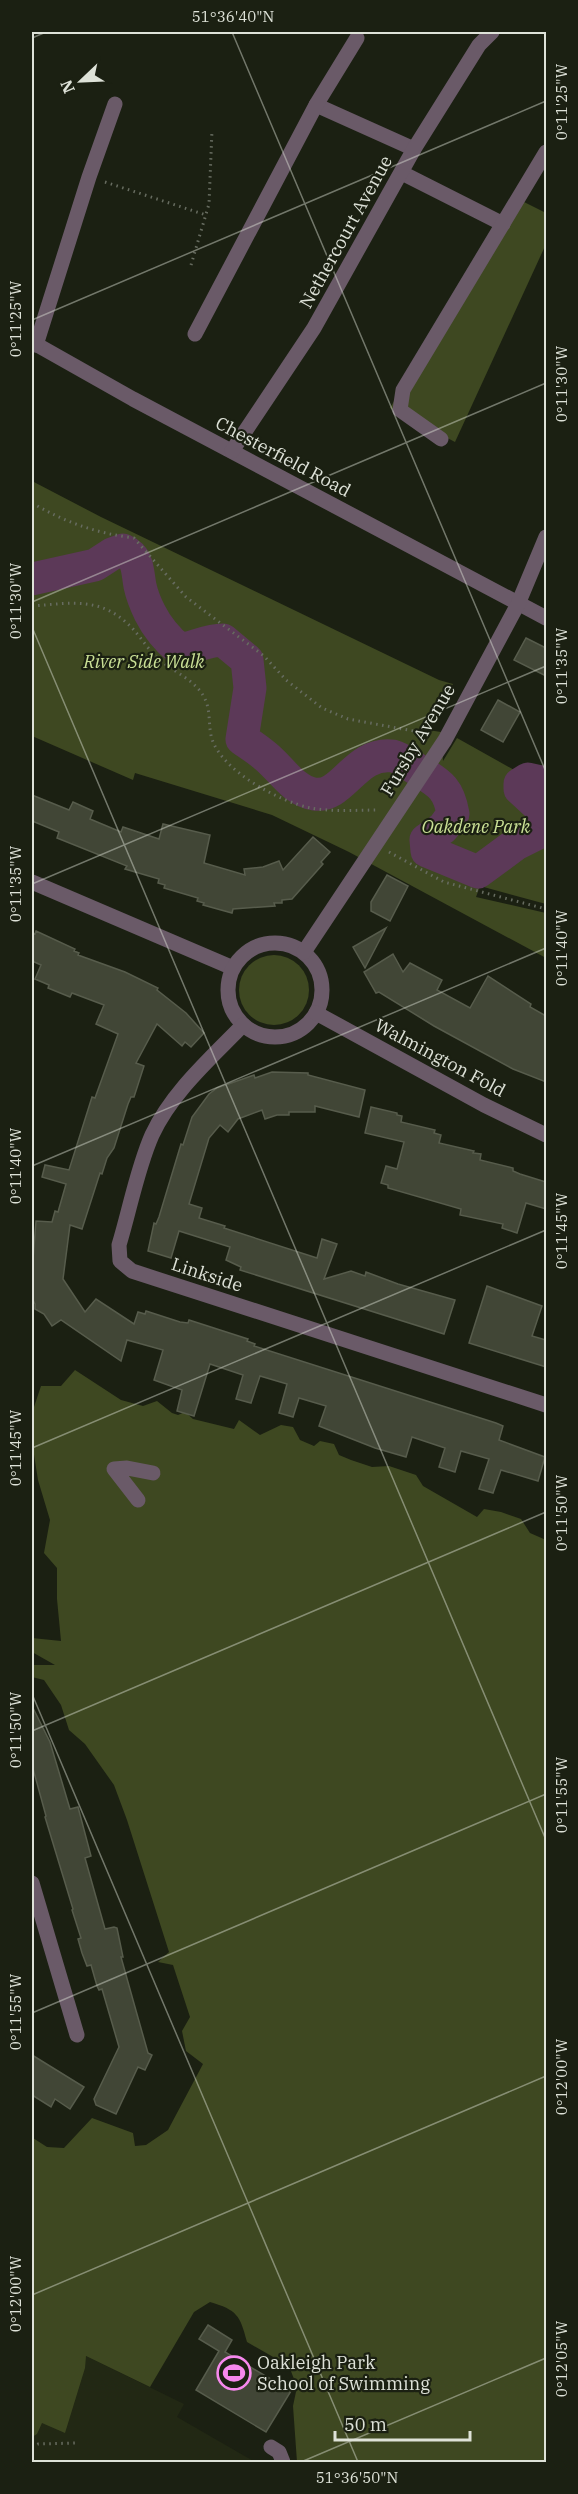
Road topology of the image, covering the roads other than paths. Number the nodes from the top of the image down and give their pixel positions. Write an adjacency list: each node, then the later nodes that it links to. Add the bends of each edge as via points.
1 (492, 32): 5 (street, Nethercourt Avenue, via 479,45)
2 (357, 38): 4 (street)
3 (115, 104): 10 (street)
4 (316, 105): 5 (street); 9 (street)
5 (414, 148): 7 (street, Nethercourt Avenue)
6 (546, 152): 8 (street)
7 (402, 173): 8 (street); 12 (street, Nethercourt Avenue, via 314,328)
8 (503, 224): 11 (street, via 403,390 400,410)
9 (195, 334)
10 (34, 344): 12 (street, Chesterfield Road)
11 (441, 439)
12 (232, 451): 14 (street, Chesterfield Road)
13 (546, 537): 14 (street, Fursby Avenue)
14 (518, 604): 15 (street, Chesterfield Road); 17 (street, Fursby Avenue, via 431,764)
15 (546, 618)
16 (32, 882): 18 (street)
17 (304, 952): 18 (street, via 278,943 265,944 241,957); 19 (street, via 320,974 321,1001)
18 (233, 968): 20 (street, via 229,998)
19 (316, 1013): 20 (street, via 302,1028 282,1036 261,1035); 21 (street, Walmington Fold)
20 (243, 1025): 22 (street, Linkside, via 193,1077 152,1135 119,1245 120,1261 132,1271)
21 (546, 1135)
22 (546, 1405)
23 (153, 1473): 24 (street, via 114,1469)
24 (138, 1500)
25 (32, 1883): 26 (street)
26 (77, 2035)
27 (271, 2447): 28 (street, via 279,2452)
28 (283, 2463)

